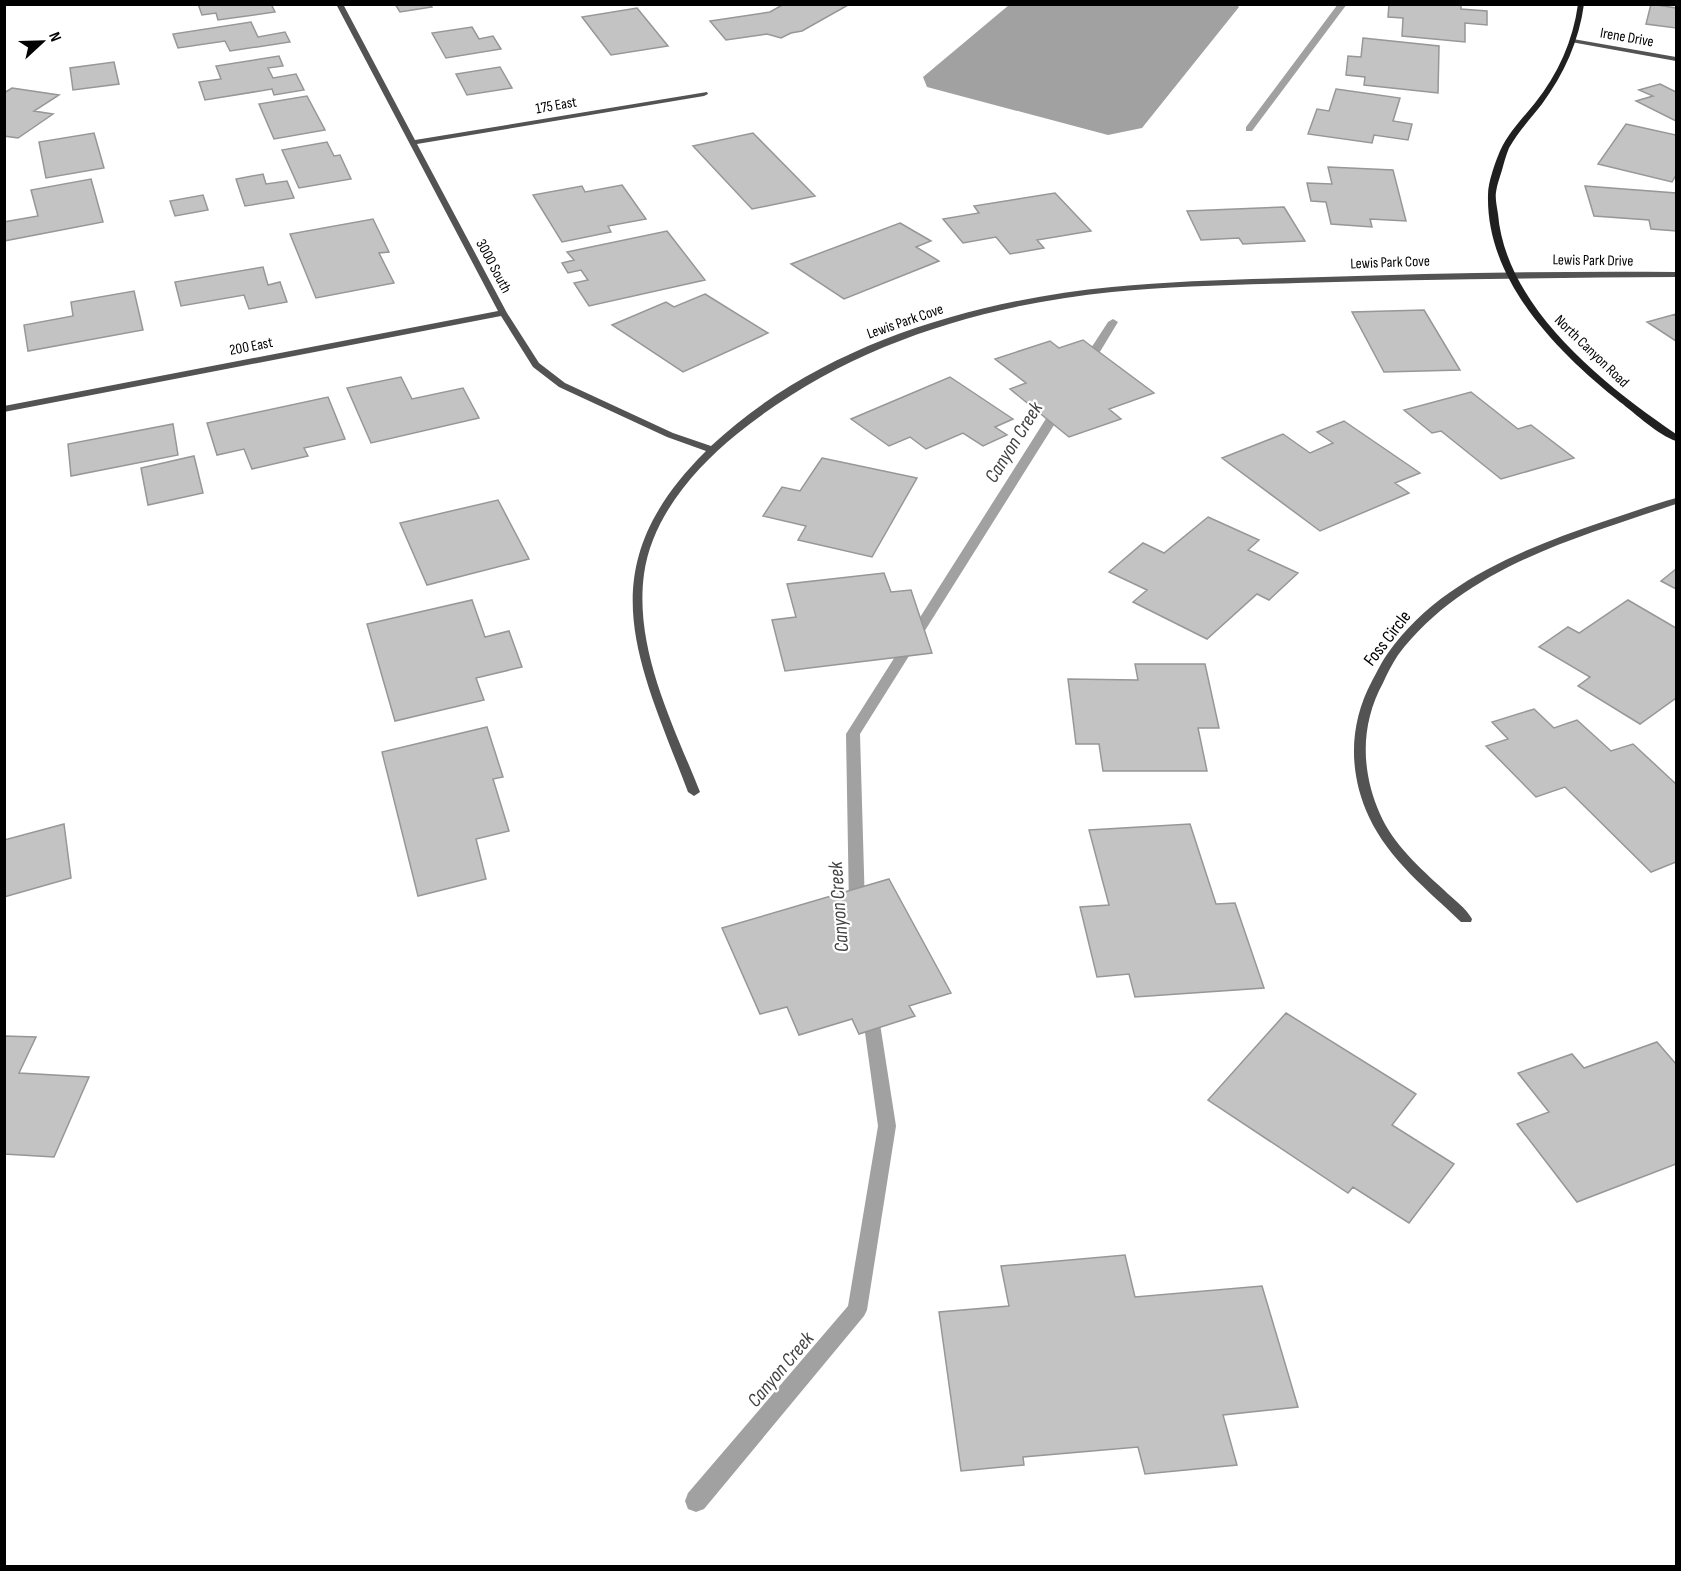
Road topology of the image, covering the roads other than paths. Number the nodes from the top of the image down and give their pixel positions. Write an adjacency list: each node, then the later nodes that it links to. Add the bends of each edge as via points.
1 (339, 4): 6 (street, 3000 South)
2 (1581, 4): 3 (street, North Canyon Road)
3 (1573, 41): 4 (street, Irene Drive); 7 (street, North Canyon Road, via 1545,94 1503,151 1492,184 1495,228)
4 (1677, 59)
5 (704, 93): 6 (street, 175 East)
6 (412, 142): 9 (street, 3000 South)
7 (1510, 273): 8 (street, Lewis Park Drive); 11 (street, North Canyon Road, via 1563,346 1628,403); 12 (street, Lewis Park Cove, via 1134,287 992,309 903,336 838,362 778,396)
8 (1677, 275)
9 (503, 313): 10 (street, 200 East); 12 (street, 3000 South, via 546,375 665,433)
10 (4, 409)
11 (1677, 438)
12 (712, 450): 14 (street, Lewis Park Cove, via 681,483 648,539 639,573 636,609 656,689)
13 (1677, 501): 15 (street, Foss Circle, via 1542,548 1490,571 1445,599 1410,631 1380,671 1362,717 1358,758 1366,796 1384,833)
14 (694, 792)
15 (1466, 919)

